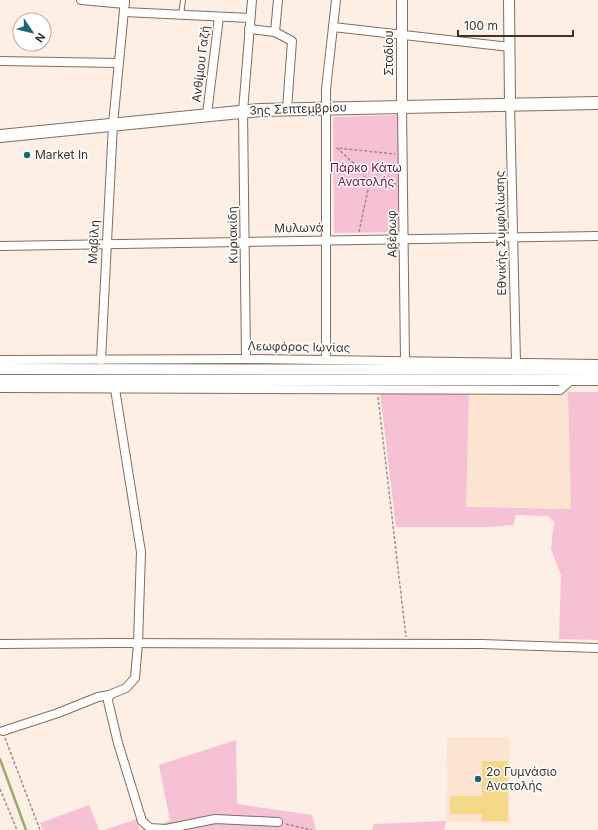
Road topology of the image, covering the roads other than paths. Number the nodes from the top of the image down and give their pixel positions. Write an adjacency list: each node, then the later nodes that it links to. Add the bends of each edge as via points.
1 (81, 0): 8 (street)
2 (183, 0): 9 (lane)
3 (252, 0): 11 (street, Κυριακίδη)
4 (278, 0): 14 (street)
5 (336, 0): 12 (street)
6 (402, 0): 15 (street, Σταδίου)
7 (509, 0): 16 (street)
8 (124, 5): 9 (street); 18 (street, Μαβίλη)
9 (181, 15): 10 (street)
10 (219, 17): 11 (street); 25 (street, Ανθίμου Γαζή)
11 (250, 18): 13 (street, Κυριακίδη)
12 (332, 27): 15 (street); 22 (street)
13 (249, 29): 14 (street); 24 (street, Κυριακίδη)
14 (276, 32): 23 (street, via 292,41)
15 (402, 35): 16 (street); 21 (street, Σταδίου)
16 (510, 47): 20 (street)
17 (0, 61): 18 (street)
18 (118, 62): 26 (street, Μαβίλη)
19 (598, 103): 20 (main road, 3ης Σεπτεμβρίου)
20 (510, 104): 21 (main road, 3ης Σεπτεμβρίου); 29 (street, Εθνικής Συμφιλίωσης)
21 (402, 106): 22 (main road, 3ης Σεπτεμβρίου); 30 (street, Αβέρωφ)
22 (326, 108): 23 (main road, 3ης Σεπτεμβρίου); 31 (street)
23 (287, 110): 24 (main road, 3ης Σεπτεμβρίου)
24 (243, 111): 25 (main road, 3ης Σεπτεμβρίου); 32 (street, Κυριακίδη)
25 (207, 114): 26 (main road, 3ης Σεπτεμβρίου)
26 (113, 124): 27 (main road, 3ης Σεπτεμβρίου); 33 (street, Μαβίλη)
27 (0, 136)
28 (598, 236): 29 (street, Μυλωνά)
29 (513, 238): 30 (street, Μυλωνά); 40 (street, Εθνικής Συμφιλίωσης)
30 (404, 239): 31 (street, Μυλωνά); 39 (street, Αβέρωφ)
31 (326, 240): 32 (street, Μυλωνά); 38 (street)
32 (245, 241): 33 (street, Μυλωνά); 35 (street, Κυριακίδη)
33 (106, 243): 34 (street, Μυλωνά); 37 (street, Μαβίλη)
34 (0, 246)
35 (246, 359): 37 (street, Λεωφόρος Ιωνίας); 38 (street, Λεωφόρος Ιωνίας)
36 (0, 360): 37 (street, Λεωφόρος Ιωνίας)
37 (101, 360)
38 (326, 360): 39 (street, Λεωφόρος Ιωνίας)
39 (405, 362): 40 (street, Λεωφόρος Ιωνίας)
40 (516, 362): 41 (street, Λεωφόρος Ιωνίας)
41 (598, 364)
42 (0, 369): 43 (street, Λεωφόρος Ιωνίας)
43 (598, 370)
44 (0, 380): 45 (street)
45 (571, 380): 46 (street); 48 (street, via 560,390)
46 (598, 380)
47 (0, 388): 48 (street)
48 (115, 389): 49 (street, via 141,552)
49 (138, 643): 50 (street); 51 (street, via 489,644); 52 (street, via 133,682)
50 (0, 644)
51 (598, 648)
52 (109, 696): 53 (street, via 58,713); 54 (street, via 117,737 145,825 150,828 166,829 215,819)
53 (1, 727)
54 (278, 822)

